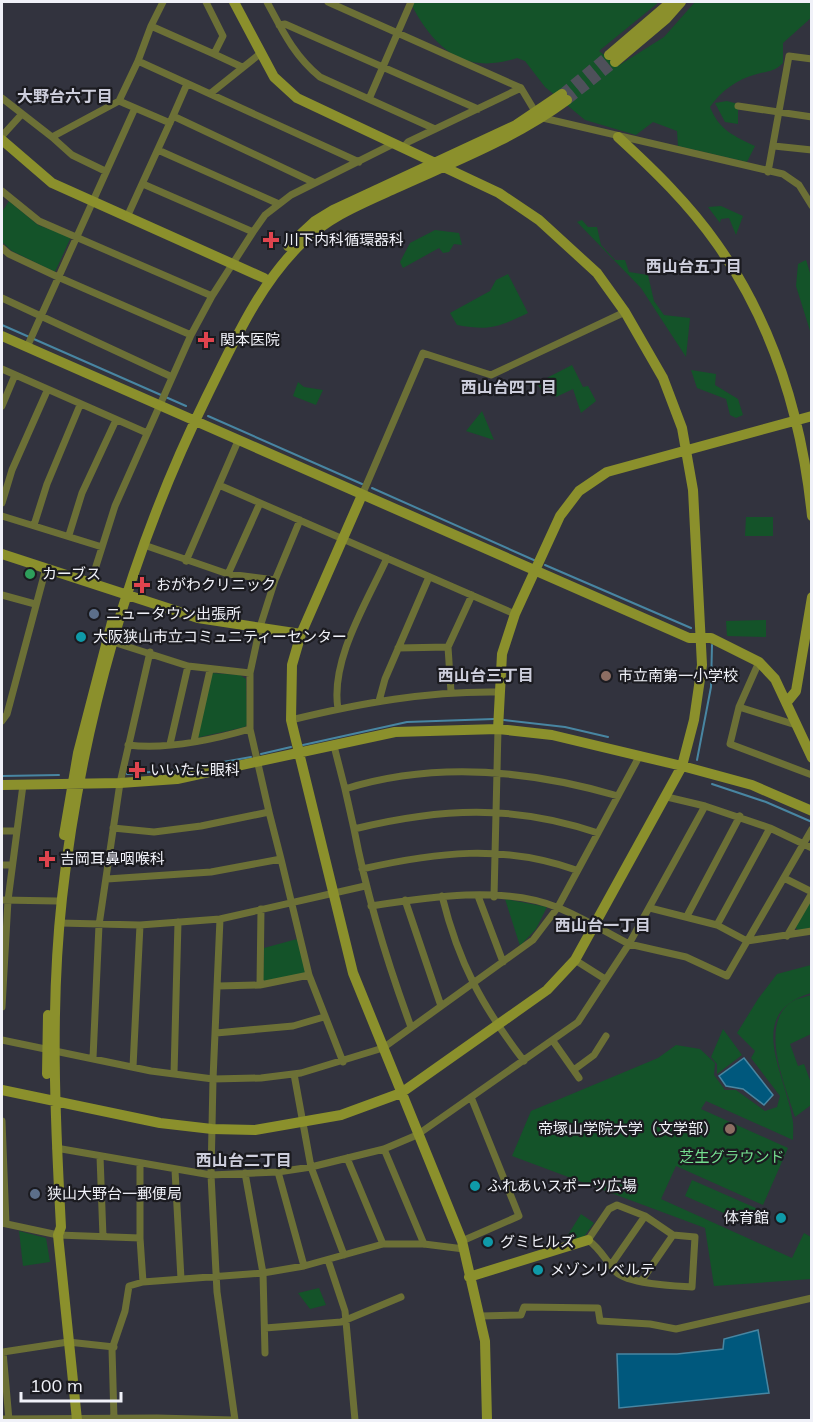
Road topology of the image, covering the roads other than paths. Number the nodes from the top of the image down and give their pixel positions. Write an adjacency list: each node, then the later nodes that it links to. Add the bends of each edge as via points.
1 (163, 2): 10 (street)
2 (206, 2): 13 (street, via 223,36)
3 (234, 2): 12 (street)
4 (267, 2): 9 (street)
5 (328, 2): 11 (street)
6 (411, 2): 11 (street)
7 (671, 2): 8 (street, via 612,58 666,19)
8 (681, 2)
9 (279, 25): 16 (street, via 285,24); 23 (street, via 291,48 320,77)
10 (151, 26): 13 (street); 15 (street)
11 (398, 33): 16 (street); 19 (street)
12 (261, 53): 17 (street); 37 (street, via 274,77 297,98)
13 (214, 54): 17 (street)
14 (812, 59): 28 (street, via 789,56)
15 (138, 60): 18 (street); 24 (street)
16 (383, 66): 23 (street); 27 (street)
17 (242, 67): 20 (street)
18 (187, 84): 20 (street); 32 (street)
19 (521, 88): 27 (street); 30 (street)
20 (211, 93): 41 (street)
21 (564, 97): 30 (street)
22 (2, 98): 29 (street)
23 (369, 99): 33 (street)
24 (119, 101): 26 (street); 34 (street)
25 (738, 106): 28 (street)
26 (135, 108): 32 (street); 43 (street)
27 (478, 109): 33 (street)
28 (780, 113): 31 (street); 38 (street)
29 (21, 115): 34 (street); 36 (street)
30 (540, 116): 35 (street); 42 (street, via 509,137)
31 (812, 117)
32 (171, 120): 39 (street); 45 (street)
33 (435, 129): 37 (street)
34 (52, 137): 43 (street, via 72,155)
35 (618, 137): 44 (street); 75 (street, via 665,182 717,244 753,302 779,360)
36 (2, 138): 48 (street, via 52,183)
37 (398, 146): 41 (street); 42 (street)
38 (774, 146): 40 (street); 44 (street)
39 (158, 150): 46 (street); 49 (street)
40 (812, 150)
41 (359, 162): 45 (street)
42 (440, 163): 57 (street, via 315,221 281,254); 60 (street, via 499,193 539,220 597,273); 74 (street, via 337,215 291,254 270,280)
43 (105, 171): 48 (street)
44 (768, 172): 50 (street, via 791,178)
45 (315, 183): 49 (street)
46 (143, 184): 51 (street); 52 (street)
47 (2, 191): 53 (street, via 39,221)
48 (93, 203): 51 (street); 53 (street)
49 (279, 204): 52 (street)
50 (812, 206)
51 (127, 217): 55 (street)
52 (253, 232): 55 (street)
53 (77, 236): 56 (street); 58 (street)
54 (2, 248): 56 (street)
55 (234, 264): 57 (street); 58 (street)
56 (58, 278): 61 (street); 62 (street)
57 (264, 278): 74 (street)
58 (212, 296): 62 (street)
59 (2, 298): 61 (street)
60 (625, 312): 78 (street, via 663,378 682,428); 80 (street, via 491,375 423,353)
61 (40, 318): 64 (street); 67 (street)
62 (191, 335): 67 (street)
63 (2, 336): 64 (street)
64 (30, 341): 69 (street)
65 (2, 369): 66 (street)
66 (15, 375): 68 (street); 71 (street)
67 (172, 378): 69 (street)
68 (47, 391): 70 (street); 81 (street, via 12,470)
69 (163, 400): 74 (street); 76 (street)
70 (80, 405): 73 (street); 86 (street)
71 (2, 406)
72 (812, 416): 75 (street)
73 (116, 420): 76 (street); 87 (street, via 82,493)
74 (192, 420): 77 (street); 89 (street); 100 (street, via 146,520)
75 (796, 420): 78 (street); 84 (street)
76 (147, 433): 90 (street)
77 (238, 441): 79 (street); 80 (street)
78 (685, 451): 95 (street, via 607,472 579,491 560,516); 109 (street, via 696,530)
79 (219, 485): 82 (street); 93 (street)
80 (362, 495): 88 (street); 95 (street)
81 (2, 503)
82 (260, 503): 85 (street); 96 (street)
83 (2, 516): 86 (street)
84 (812, 516)
85 (300, 520): 88 (street); 98 (street)
86 (34, 525): 87 (street)
87 (69, 535): 90 (street)
88 (343, 539): 92 (street); 108 (street)
89 (144, 545): 93 (street); 100 (street)
90 (102, 547): 99 (street)
91 (2, 554): 94 (street)
92 (387, 558): 97 (street); 123 (street, via 343,655 336,678)
93 (186, 561): 96 (street)
94 (46, 568): 99 (street); 105 (street)
95 (534, 572): 106 (street); 109 (street, via 689,638)
96 (228, 574): 98 (street)
97 (429, 577): 102 (street); 112 (street)
98 (275, 580): 107 (street)
99 (90, 582): 100 (street)
100 (125, 593): 107 (street, via 198,618); 110 (street); 140 (street, via 98,672)
101 (2, 595): 105 (street)
102 (472, 596): 106 (street); 111 (street)
103 (812, 597): 104 (street)
104 (811, 603): 121 (street, via 796,691)
105 (35, 604): 125 (street)
106 (515, 615): 119 (street, via 501,654)
107 (260, 627): 108 (street); 117 (street)
108 (301, 634): 124 (street, via 292,665)
109 (701, 638): 114 (street, via 711,638); 137 (street, via 700,686)
110 (113, 642): 113 (street); 140 (street)
111 (448, 647): 112 (street); 118 (street)
112 (398, 648): 120 (street)
113 (150, 652): 115 (street); 131 (street)
114 (759, 662): 121 (street, via 775,679); 122 (street)
115 (188, 666): 116 (street); 130 (street)
116 (210, 670): 117 (street); 129 (street)
117 (250, 673): 127 (street)
118 (451, 692): 119 (street); 120 (street)
119 (498, 692): 128 (street)
120 (379, 701): 123 (street)
121 (787, 702): 126 (street)
122 (739, 707): 126 (street); 139 (street, via 730,744)
123 (338, 709): 124 (street)
124 (291, 720): 133 (street)
125 (2, 721)
126 (796, 725): 135 (street)
127 (250, 729): 129 (street); 136 (street)
128 (498, 729): 132 (street, via 394,732); 134 (street, via 552,735); 138 (street)
129 (194, 741): 130 (street)
130 (170, 744): 131 (street)
131 (128, 745): 141 (street)
132 (333, 746): 133 (street); 144 (street)
133 (299, 754): 136 (street); 170 (street)
134 (640, 755): 137 (street); 145 (street)
135 (812, 758)
136 (259, 763): 141 (street, via 177,779); 149 (street)
137 (682, 765): 146 (street); 148 (street, via 752,785)
138 (498, 772): 144 (street, via 419,775); 145 (street); 150 (street)
139 (812, 775)
140 (76, 783): 141 (street); 143 (street); 177 (street); 186 (street)
141 (120, 783): 152 (street)
142 (2, 785): 143 (street)
143 (23, 785): 157 (street)
144 (345, 789): 154 (street)
145 (618, 796): 158 (street)
146 (667, 797): 147 (street); 189 (street)
147 (705, 806): 151 (street); 181 (street)
148 (812, 811)
149 (269, 812): 152 (street, via 154,832); 162 (street)
150 (497, 812): 154 (street, via 408,816); 158 (street); 161 (street)
151 (740, 816): 153 (street); 183 (street)
152 (113, 828): 168 (street)
153 (770, 828): 159 (street); 190 (street)
154 (354, 829): 165 (street)
155 (812, 829): 159 (street)
156 (2, 831): 157 (street)
157 (17, 831): 164 (street)
158 (598, 833): 166 (street)
159 (803, 844): 160 (street); 167 (street)
160 (812, 848)
161 (495, 852): 165 (street, via 424,855); 166 (street); 174 (street)
162 (281, 858): 168 (street, via 211,872); 178 (street)
163 (2, 865): 164 (street)
164 (12, 865): 175 (street)
165 (362, 869): 169 (street)
166 (576, 870): 180 (street)
167 (784, 878): 171 (street); 193 (street)
168 (107, 879): 187 (street)
169 (365, 886): 170 (street); 179 (street)
170 (333, 893): 178 (street); 211 (street, via 353,973)
171 (812, 893): 192 (street)
172 (442, 896): 173 (street); 176 (street); 199 (street)
173 (478, 896): 174 (street); 196 (street)
174 (494, 897): 180 (street, via 515,897)
175 (5, 900): 177 (street); 203 (street)
176 (405, 900): 179 (street); 202 (street)
177 (57, 901): 212 (street)
178 (292, 903): 182 (street); 197 (street)
179 (371, 906): 205 (street)
180 (558, 907): 189 (street); 196 (street, via 533,940)
181 (650, 908): 183 (street); 194 (street)
182 (261, 909): 184 (street); 200 (street)
183 (687, 916): 190 (street)
184 (220, 919): 185 (street); 201 (street)
185 (178, 922): 188 (street); 218 (street)
186 (60, 923): 187 (street); 212 (street)
187 (99, 925): 188 (street); 213 (street)
188 (140, 925): 216 (street)
189 (596, 926): 194 (street); 195 (street)
190 (717, 926): 193 (street)
191 (812, 931): 192 (street)
192 (787, 936): 193 (street)
193 (747, 941): 194 (street, via 727,976 686,957)
194 (629, 944): 198 (street)
195 (575, 960): 198 (street); 206 (street, via 547,990)
196 (502, 962): 199 (street)
197 (309, 975): 200 (street); 204 (street)
198 (605, 979): 210 (street, via 578,1022)
199 (472, 984): 202 (street); 206 (street)
200 (260, 985): 201 (street)
201 (218, 986): 207 (street)
202 (441, 1006): 205 (street)
203 (2, 1007)
204 (324, 1017): 207 (street, via 293,1026); 215 (street)
205 (411, 1027): 211 (street)
206 (499, 1027): 214 (street); 223 (street)
207 (216, 1033): 221 (street)
208 (606, 1036): 217 (street, via 594,1055)
209 (2, 1040): 212 (street)
210 (553, 1041): 214 (street); 217 (street)
211 (383, 1048): 215 (street); 223 (street)
212 (51, 1049): 213 (street); 225 (street)
213 (93, 1059): 216 (street)
214 (524, 1061): 224 (street)
215 (343, 1062): 219 (street)
216 (133, 1067): 218 (street)
217 (574, 1070): 220 (street)
218 (174, 1074): 221 (street)
219 (294, 1074): 221 (street); 227 (street)
220 (579, 1078)
221 (213, 1079): 228 (street)
222 (2, 1090): 225 (street)
223 (401, 1094): 227 (street); 229 (street)
224 (471, 1098): 229 (street); 251 (street, via 519,1216)
225 (51, 1100): 228 (street, via 160,1123); 231 (street); 244 (street, via 53,1229)
226 (2, 1120): 230 (street)
227 (302, 1124): 228 (street, via 255,1130); 236 (street)
228 (212, 1129): 240 (street)
229 (417, 1135): 232 (street); 251 (street)
230 (2, 1141): 241 (street)
231 (56, 1148): 233 (street); 244 (street)
232 (384, 1149): 234 (street); 250 (street)
233 (100, 1156): 235 (street); 246 (street)
234 (347, 1158): 236 (street); 249 (street)
235 (140, 1164): 237 (street); 247 (street)
236 (311, 1167): 238 (street); 252 (street)
237 (176, 1170): 240 (street); 259 (street)
238 (278, 1172): 239 (street); 255 (street)
239 (245, 1173): 240 (street); 256 (street)
240 (211, 1175): 257 (street)
241 (3, 1182): 243 (street)
242 (645, 1216): 245 (street); 248 (street, via 614,1206); 254 (street)
243 (4, 1224): 244 (street)
244 (58, 1235): 246 (street); 267 (street)
245 (673, 1235): 260 (street); 260 (street, via 695,1237 692,1287)
246 (103, 1238): 247 (street)
247 (140, 1238): 261 (street)
248 (588, 1240): 254 (street); 258 (street)
249 (383, 1244): 250 (street); 252 (street)
250 (424, 1244): 251 (street)
251 (463, 1245): 258 (street)
252 (344, 1255): 253 (street)
253 (328, 1260): 255 (street); 265 (street)
254 (611, 1265): 260 (street, via 618,1274)
255 (304, 1266): 256 (street)
256 (263, 1273): 257 (street); 266 (street)
257 (218, 1276): 259 (street); 274 (street)
258 (469, 1277): 264 (street)
259 (181, 1279): 261 (street)
260 (642, 1280)
261 (143, 1282): 268 (street, via 129,1286)
262 (401, 1297): 265 (street)
263 (812, 1298): 264 (street, via 676,1329 600,1321 598,1308 524,1307 521,1315)
264 (481, 1316): 276 (street)
265 (346, 1320): 266 (street); 275 (street)
266 (266, 1328): 269 (street)
267 (68, 1342): 268 (street); 271 (street); 273 (street, via 3,1352)
268 (114, 1347): 272 (street)
269 (265, 1353)
270 (2, 1419): 273 (street)
271 (77, 1419): 272 (street); 273 (street)
272 (112, 1419): 274 (street)
273 (9, 1420)
274 (234, 1420)
275 (355, 1420)
276 (487, 1420)

